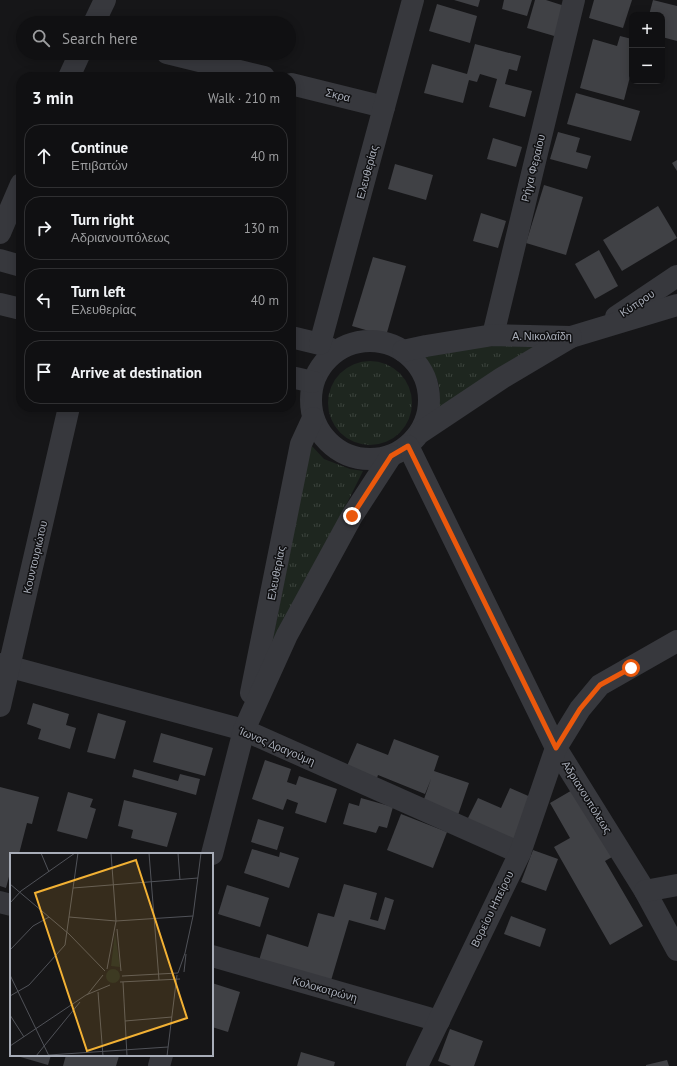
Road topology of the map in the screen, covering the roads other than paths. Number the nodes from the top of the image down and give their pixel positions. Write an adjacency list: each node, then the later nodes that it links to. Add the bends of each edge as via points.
1 (105, 0): 4 (street)
2 (412, 0): 10 (street, Ελευθερίας)
3 (574, 0): 20 (street, Ρήγα Φεραίου)
4 (97, 16)
5 (77, 60): 7 (street)
6 (195, 60): 8 (street)
7 (71, 72)
8 (244, 72)
9 (296, 85): 10 (street, Σκρα)
10 (384, 107): 23 (street, Ελευθερίας)
11 (16, 195): 12 (street)
12 (2, 224)
13 (0, 260): 14 (street)
14 (16, 265)
15 (677, 276): 19 (street, Κύπρου)
16 (0, 304): 18 (street)
17 (677, 305): 19 (street, Α. Νικολαΐδη)
18 (16, 308)
19 (596, 330): 22 (street, Α. Νικολαΐδη)
20 (493, 335): 22 (street, Α. Νικολαΐδη); 24 (street, Α. Νικολαΐδη)
21 (296, 338): 23 (street)
22 (571, 338): 29 (street, Ελευθερίας, via 502,378)
23 (328, 348): 24 (street, via 369,340 387,343); 26 (street, via 326,360)
24 (403, 350): 29 (street, via 417,363 426,379 430,397 428,415)
25 (296, 378): 26 (street)
26 (313, 382): 28 (street, via 310,394)
27 (67, 412): 31 (street, Κουντουριώτου)
28 (313, 418): 29 (street, via 321,435 335,449 353,457 372,460); 33 (street, Ελευθερίας, via 301,444)
29 (407, 445): 33 (street, Ελευθερίας, via 352,516 291,628); 34 (street, Αδριανουπόλεως)
30 (677, 641): 34 (street, Βορείου Ηπείρου, via 600,685 580,709)
31 (5, 665): 32 (street, Κουντουριώτου); 33 (street, Ίωνος Δραγούμη)
32 (0, 706)
33 (244, 730): 35 (street, Ελευθερίας); 36 (street, Ίωνος Δραγούμη)
34 (556, 748): 36 (street, Βορείου Ηπείρου); 38 (street, Αδριανουπόλεως)
35 (212, 853)
36 (520, 853): 43 (street, Βορείου Ηπείρου)
37 (677, 885): 38 (street)
38 (645, 891): 41 (street, Αδριανουπόλεως)
39 (0, 902): 40 (street)
40 (10, 905)
41 (677, 950)
42 (213, 956): 43 (street, Κολοκοτρώνη)
43 (439, 1021): 46 (street, Βορείου Ηπείρου)
44 (162, 1056): 45 (street)
45 (159, 1066)
46 (416, 1066)

